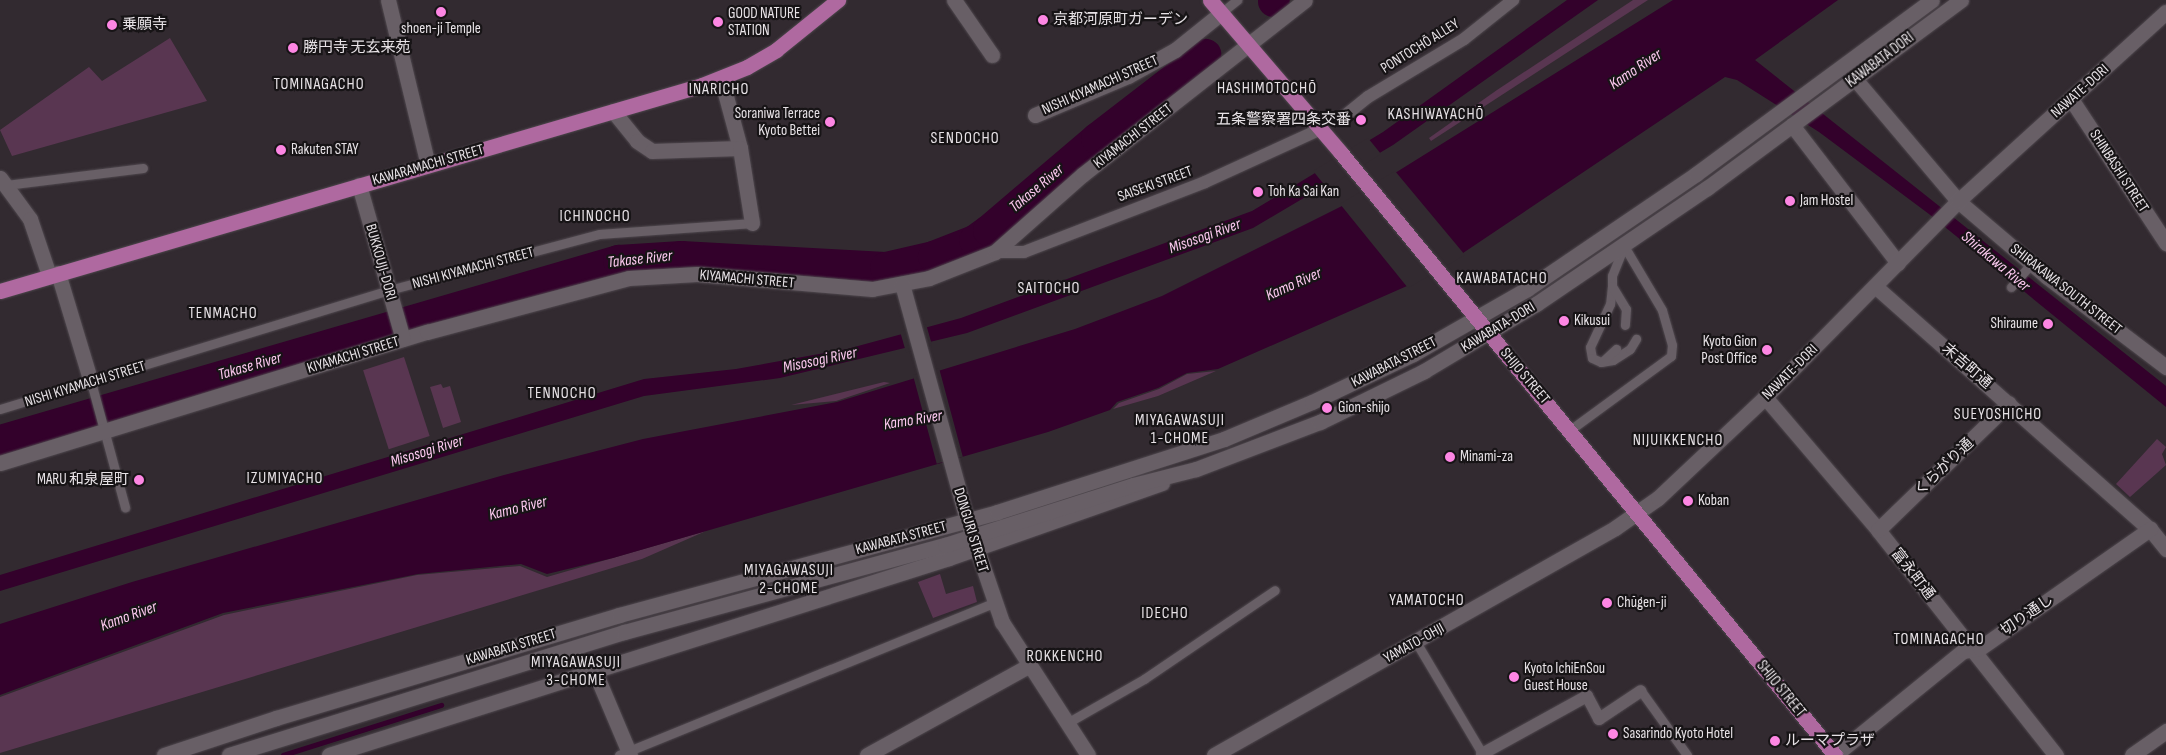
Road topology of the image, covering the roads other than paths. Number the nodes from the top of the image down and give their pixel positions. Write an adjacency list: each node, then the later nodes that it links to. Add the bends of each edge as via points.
1 (388, 0): 23 (street)
2 (838, 0): 14 (main road, KAWARAMACHI STREET, via 776,50)
3 (954, 0): 13 (street)
4 (1210, 0): 11 (main road, SHIJO STREET)
5 (1237, 0): 11 (lane, NISHI KIYAMACHI STREET)
6 (1305, 0): 12 (street, KIYAMACHI STREET)
7 (1513, 0): 19 (street, PONTOCHŌ ALLEY, via 1464,39 1368,97)
8 (1932, 0): 41 (street, KAWABATA-DORI, via 1628,222)
9 (1961, 0): 15 (street, KAWABATA DORI)
10 (2166, 12): 16 (street, NAWATE-DORI)
11 (1221, 13): 12 (main road, SHIJO STREET); 18 (street, NISHI KIYAMACHI STREET, via 1175,50 1128,76)
12 (1249, 45): 21 (main road, SHIJO STREET); 31 (street, KIYAMACHI STREET, via 1082,175)
13 (992, 54)
14 (721, 78): 17 (main road, KAWARAMACHI STREET); 22 (street)
15 (1855, 79): 20 (street, KAWABATA DORI); 27 (street, SHIRAKAWA SOUTH STREET)
16 (2071, 99): 27 (street, NAWATE-DORI); 29 (street, SHINBASHI STREET)
17 (613, 111): 22 (street, via 637,141 652,152); 23 (main road, KAWARAMACHI STREET)
18 (1035, 115)
19 (1342, 118)
20 (1792, 126): 30 (street, KAWABATA-DORI); 32 (street)
21 (1321, 129): 31 (street, SAISEKI STREET, via 1205,182 1024,252); 41 (main road, SHIJO STREET)
22 (740, 148): 28 (street)
23 (428, 165): 26 (main road, KAWARAMACHI STREET)
24 (143, 168): 25 (lane)
25 (2, 184): 34 (street, via 37,232)
26 (359, 185): 34 (main road, KAWARAMACHI STREET); 40 (street, BUKKOUJI-DORI)
27 (1958, 207): 32 (street, NAWATE-DORI, via 1936,223); 33 (street, SHIRAKAWA SOUTH STREET)
28 (752, 222): 40 (lane, NISHI KIYAMACHI STREET, via 600,234)
29 (2166, 243)
30 (1624, 246): 36 (lane, via 1612,276); 43 (street, KAWABATA-DORI); 54 (lane, via 1662,310 1672,346 1671,356)
31 (995, 252): 35 (street, KIYAMACHI STREET, via 929,278)
32 (1898, 263): 37 (street, NAWATE-DORI)
33 (2028, 268): 38 (lane); 48 (street, SHIRAKAWA SOUTH STREET)
34 (53, 274): 39 (main road, KAWARAMACHI STREET); 49 (street)
35 (902, 284): 44 (street, KIYAMACHI STREET, via 872,289 697,274 629,278); 58 (street, DONGURI STREET)
36 (1612, 286): 42 (lane, via 1626,309); 47 (lane, via 1610,304 1590,347 1592,358)
37 (1876, 287): 50 (street, NAWATE-DORI); 51 (street, 末吉町通)
38 (2010, 287)
39 (0, 291)
40 (390, 294): 44 (street, BUKKOUJI-DORI); 49 (lane, NISHI KIYAMACHI STREET)
41 (1478, 318): 43 (main road, SHIJO STREET); 58 (street, KAWABATA STREET, via 1336,391 1224,439)
42 (1625, 325)
43 (1490, 333): 54 (main road, SHIJO STREET); 61 (street, KAWABATA-DORI, via 1424,371 1347,409 1122,499)
44 (402, 334): 53 (street, KIYAMACHI STREET)
45 (1636, 340): 47 (lane, via 1625,354)
46 (1616, 349): 47 (lane)
47 (1601, 362)
48 (2166, 367)
49 (91, 382): 52 (lane, NISHI KIYAMACHI STREET); 53 (lane)
50 (1765, 397): 57 (street, NAWATE-DORI); 60 (street, 富永町通)
51 (2009, 403): 59 (street, 末吉町通); 60 (street, くらがり通)
52 (0, 410)
53 (103, 425): 55 (street, KIYAMACHI STREET); 56 (lane)
54 (1570, 430): 57 (main road, SHIJO STREET)
55 (0, 463)
56 (125, 507)
57 (1638, 513): 65 (street, YAMATO-OHJI); 81 (main road, SHIJO STREET)
58 (966, 520): 61 (street, DONGURI STREET); 75 (street, KAWABATA STREET, via 619,615)
59 (2150, 529): 62 (street, 末吉町通); 66 (street, 切り通し)
60 (1878, 530): 66 (street, 富永町通)
61 (974, 542): 64 (street, DONGURI STREET); 68 (street); 76 (street, KAWABATA STREET, via 624,632)
62 (2166, 549)
63 (1276, 590): 70 (lane, via 1144,679)
64 (994, 602): 67 (street, DONGURI STREET, via 1002,622); 73 (lane)
65 (1416, 642): 74 (lane); 79 (street, YAMATO-OHJI)
66 (1973, 650): 81 (street, 切り通し, via 1963,651); 82 (street, 富永町通)
67 (1030, 664): 70 (street, DONGURI STREET); 77 (street)
68 (595, 672): 72 (street); 73 (street)
69 (1640, 691): 74 (street, via 1599,719 1587,696); 80 (lane)
70 (1067, 723): 78 (street, DONGURI STREET)
71 (2166, 731): 83 (street)
72 (338, 754)
73 (626, 754)
74 (1482, 754)
75 (164, 755)
76 (229, 755)
77 (867, 755)
78 (1088, 755)
79 (1214, 755)
80 (1687, 755)
81 (1835, 755)
82 (2056, 755)
83 (2132, 755)

